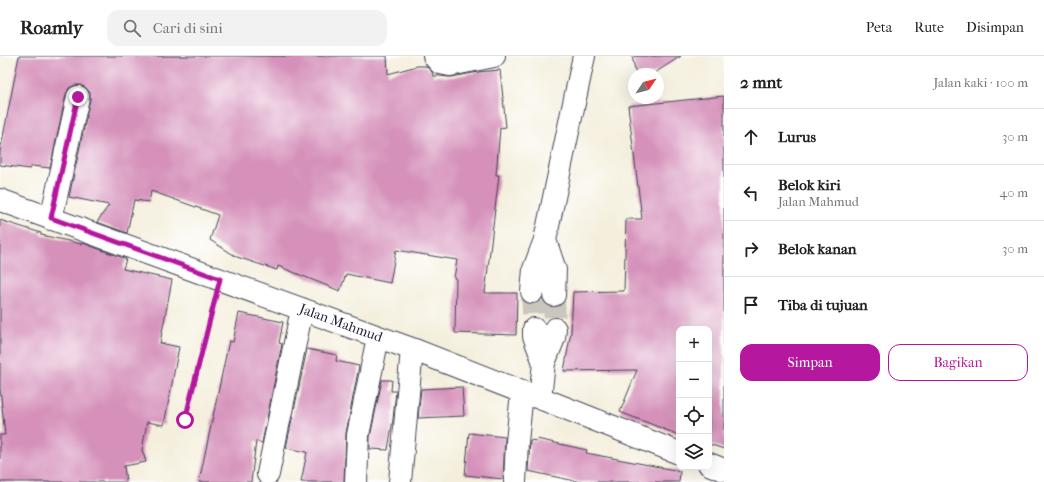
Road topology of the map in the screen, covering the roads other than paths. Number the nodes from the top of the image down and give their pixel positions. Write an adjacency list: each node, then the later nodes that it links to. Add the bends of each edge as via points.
1 (434, 56): 2 (street, via 440,63 450,65)
2 (494, 56)
3 (584, 56): 7 (street)
4 (78, 97): 6 (street)
5 (0, 200): 6 (street, Jalan Mahmud)
6 (51, 218): 10 (street, Jalan Mahmud)
7 (545, 240): 8 (street, via 534,269); 9 (street, via 555,270)
8 (532, 292)
9 (554, 294)
10 (302, 309): 12 (street, Jalan Mahmud); 18 (street)
11 (544, 329): 14 (street, via 534,336 544,363)
12 (378, 337): 13 (street, Jalan Mahmud); 19 (street, via 358,435)
13 (412, 349): 14 (street, Jalan Mahmud); 20 (street)
14 (531, 395): 15 (street, Jalan Mahmud); 21 (street, via 517,442)
15 (676, 452)
16 (712, 465): 17 (street)
17 (724, 470)
18 (268, 474)
19 (356, 482)
20 (400, 482)
21 (515, 482)

